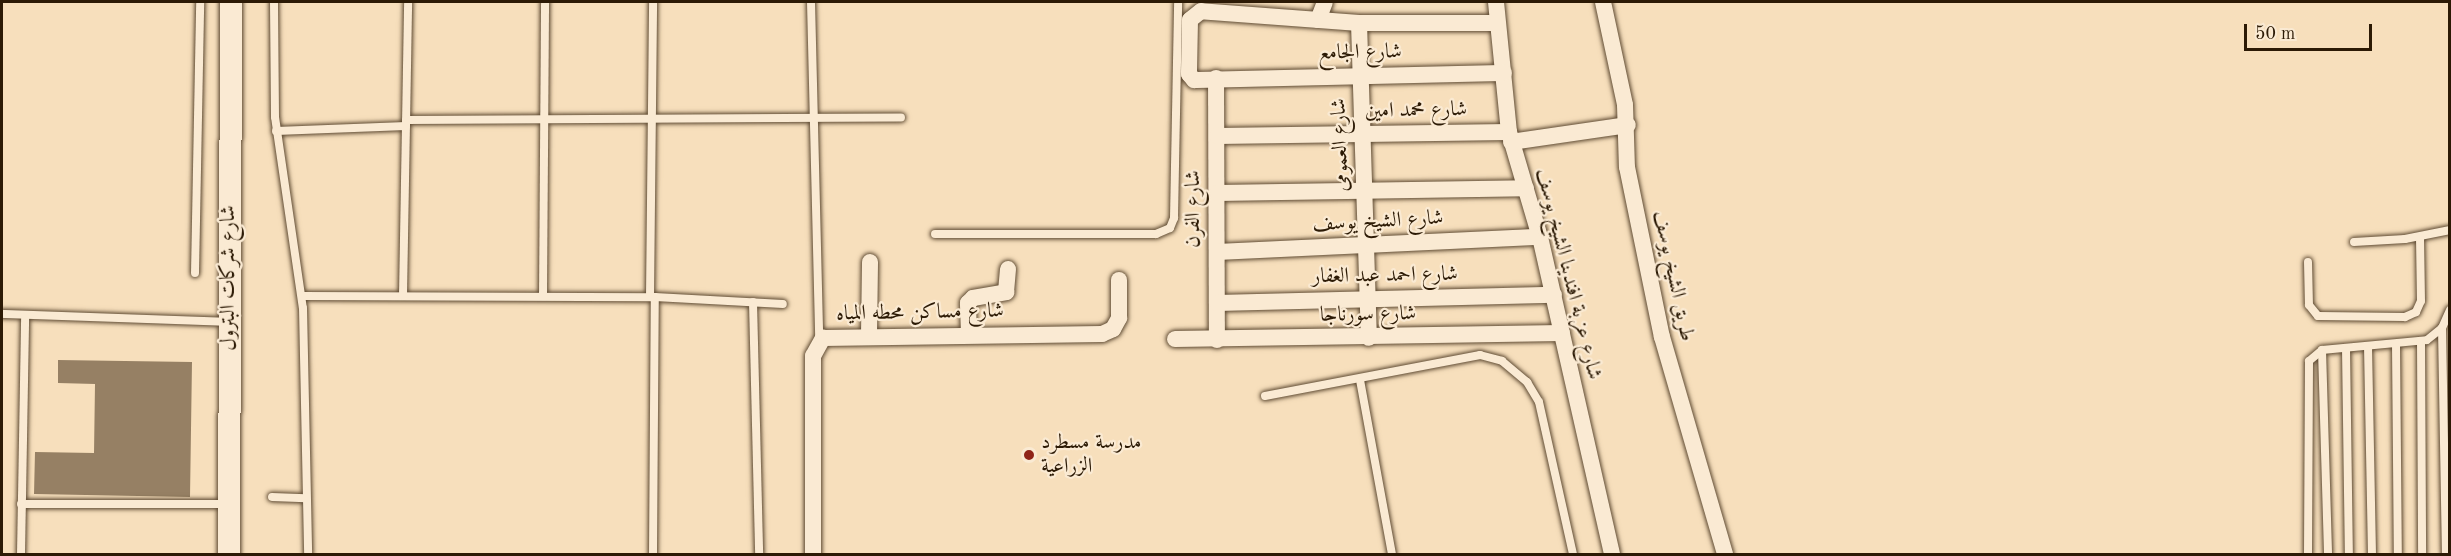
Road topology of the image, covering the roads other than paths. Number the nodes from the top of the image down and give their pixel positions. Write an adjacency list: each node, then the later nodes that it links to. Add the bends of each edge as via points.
1 (200, 2): 41 (lane)
2 (231, 2): 55 (street, شارع شركات البترول)
3 (274, 2): 24 (lane)
4 (408, 2): 22 (lane)
5 (545, 2): 21 (lane)
6 (653, 2): 20 (lane)
7 (811, 2): 18 (lane)
8 (1178, 2): 32 (lane, via 1174,218 1170,228 1156,234)
9 (1325, 2): 12 (street)
10 (1496, 2): 13 (street, شارع عزبة افندينا الشيخ يوسف)
11 (1603, 2): 23 (street, طريق الشيخ يوسف)
12 (1318, 20): 14 (street); 17 (street, شارع الجامع, via 1196,12 1190,20 1190,78)
13 (1497, 22): 14 (street); 15 (street, شارع عزبة افندينا الشيخ يوسف)
14 (1359, 23): 16 (street, شارع العمومى)
15 (1504, 73): 16 (street, شارع الجامع); 27 (street, شارع عزبة افندينا الشيخ يوسف)
16 (1361, 76): 17 (street, شارع الجامع); 25 (street, شارع العمومى)
17 (1216, 78): 26 (street, شارع الفرن)
18 (813, 117): 19 (lane); 20 (lane); 63 (lane)
19 (901, 117)
20 (652, 118): 21 (lane); 47 (lane)
21 (544, 119): 22 (lane); 46 (lane)
22 (406, 123): 24 (lane); 45 (lane)
23 (1628, 125): 27 (street, شارع محمد امين); 84 (street, طريق الشيخ يوسف, via 1627,167 1662,337)
24 (276, 131): 44 (lane)
25 (1363, 134): 26 (street, شارع محمد امين); 27 (street, شارع محمد امين); 29 (street, شارع العمومى)
26 (1216, 135): 30 (street, شارع الفرن)
27 (1510, 137): 28 (street, شارع عزبة افندينا الشيخ يوسف)
28 (1526, 188): 29 (street); 33 (street, شارع عزبة افندينا الشيخ يوسف)
29 (1364, 190): 30 (street); 36 (street, شارع العمومى)
30 (1217, 193): 37 (street, شارع الفرن)
31 (2450, 231): 34 (lane)
32 (934, 234)
33 (1540, 237): 36 (street, شارع الشيخ يوسف); 43 (street, شارع عزبة افندينا الشيخ يوسف)
34 (2420, 237): 35 (lane); 39 (lane, via 2421,301 2416,312 2405,317 2318,316 2309,305)
35 (2354, 242)
36 (1366, 244): 37 (street, شارع الشيخ يوسف); 48 (street, شارع العمومى)
37 (1217, 252): 50 (street, شارع الفرن)
38 (870, 262): 59 (street)
39 (2308, 262)
40 (1008, 269): 58 (street, via 1008,288 1003,294 970,300)
41 (195, 273)
42 (1119, 280): 58 (street, شارع مساكن محطه المياه, via 1119,318 1108,332)
43 (1554, 295): 48 (street, شارع احمد عبد الغفار); 57 (street, شارع عزبة افندينا الشيخ يوسف)
44 (302, 296): 45 (lane); 72 (lane)
45 (403, 296): 46 (lane)
46 (543, 296): 47 (lane)
47 (652, 297): 49 (lane); 78 (lane)
48 (1368, 299): 50 (street, شارع احمد عبد الغفار); 60 (street, شارع العمومى)
49 (753, 302): 51 (lane); 79 (lane)
50 (1217, 303): 62 (street, شارع الفرن)
51 (783, 304)
52 (2450, 310): 56 (lane)
53 (2, 314): 54 (lane)
54 (25, 315): 55 (lane); 73 (lane)
55 (229, 322): 74 (street, شارع شركات البترول)
56 (2442, 327): 64 (lane); 91 (lane)
57 (1562, 333): 60 (street, شارع سورناجا); 83 (street, شارع عزبة افندينا الشيخ يوسف)
58 (969, 334): 59 (street, شارع مساكن محطه المياه)
59 (869, 335): 63 (street, شارع مساكن محطه المياه, via 834,335)
60 (1369, 338): 62 (street, شارع سورناجا)
61 (1175, 339): 62 (street, شارع سورناجا)
62 (1217, 340)
63 (819, 342): 80 (street, شارع مساكن محطه المياه, via 813,356)
64 (2421, 342): 65 (lane); 90 (lane)
65 (2396, 344): 66 (lane); 89 (lane)
66 (2368, 346): 67 (lane); 88 (lane)
67 (2346, 348): 68 (lane); 87 (lane)
68 (2322, 350): 85 (lane, via 2312,356 2306,370); 86 (lane)
69 (1360, 380): 70 (lane); 81 (lane); 82 (lane, via 1480,355 1508,365 1527,382 1539,402)
70 (1265, 396)
71 (272, 497): 72 (lane)
72 (306, 498): 77 (lane)
73 (21, 504): 74 (lane); 75 (lane)
74 (229, 504): 76 (street, شارع شركات البترول)
75 (21, 555)
76 (229, 555)
77 (308, 555)
78 (653, 555)
79 (759, 555)
80 (813, 555)
81 (1392, 555)
82 (1573, 555)
83 (1612, 555)
84 (1725, 555)
85 (2308, 555)
86 (2328, 555)
87 (2349, 555)
88 (2372, 555)
89 (2398, 555)
90 (2422, 555)
91 (2446, 555)

